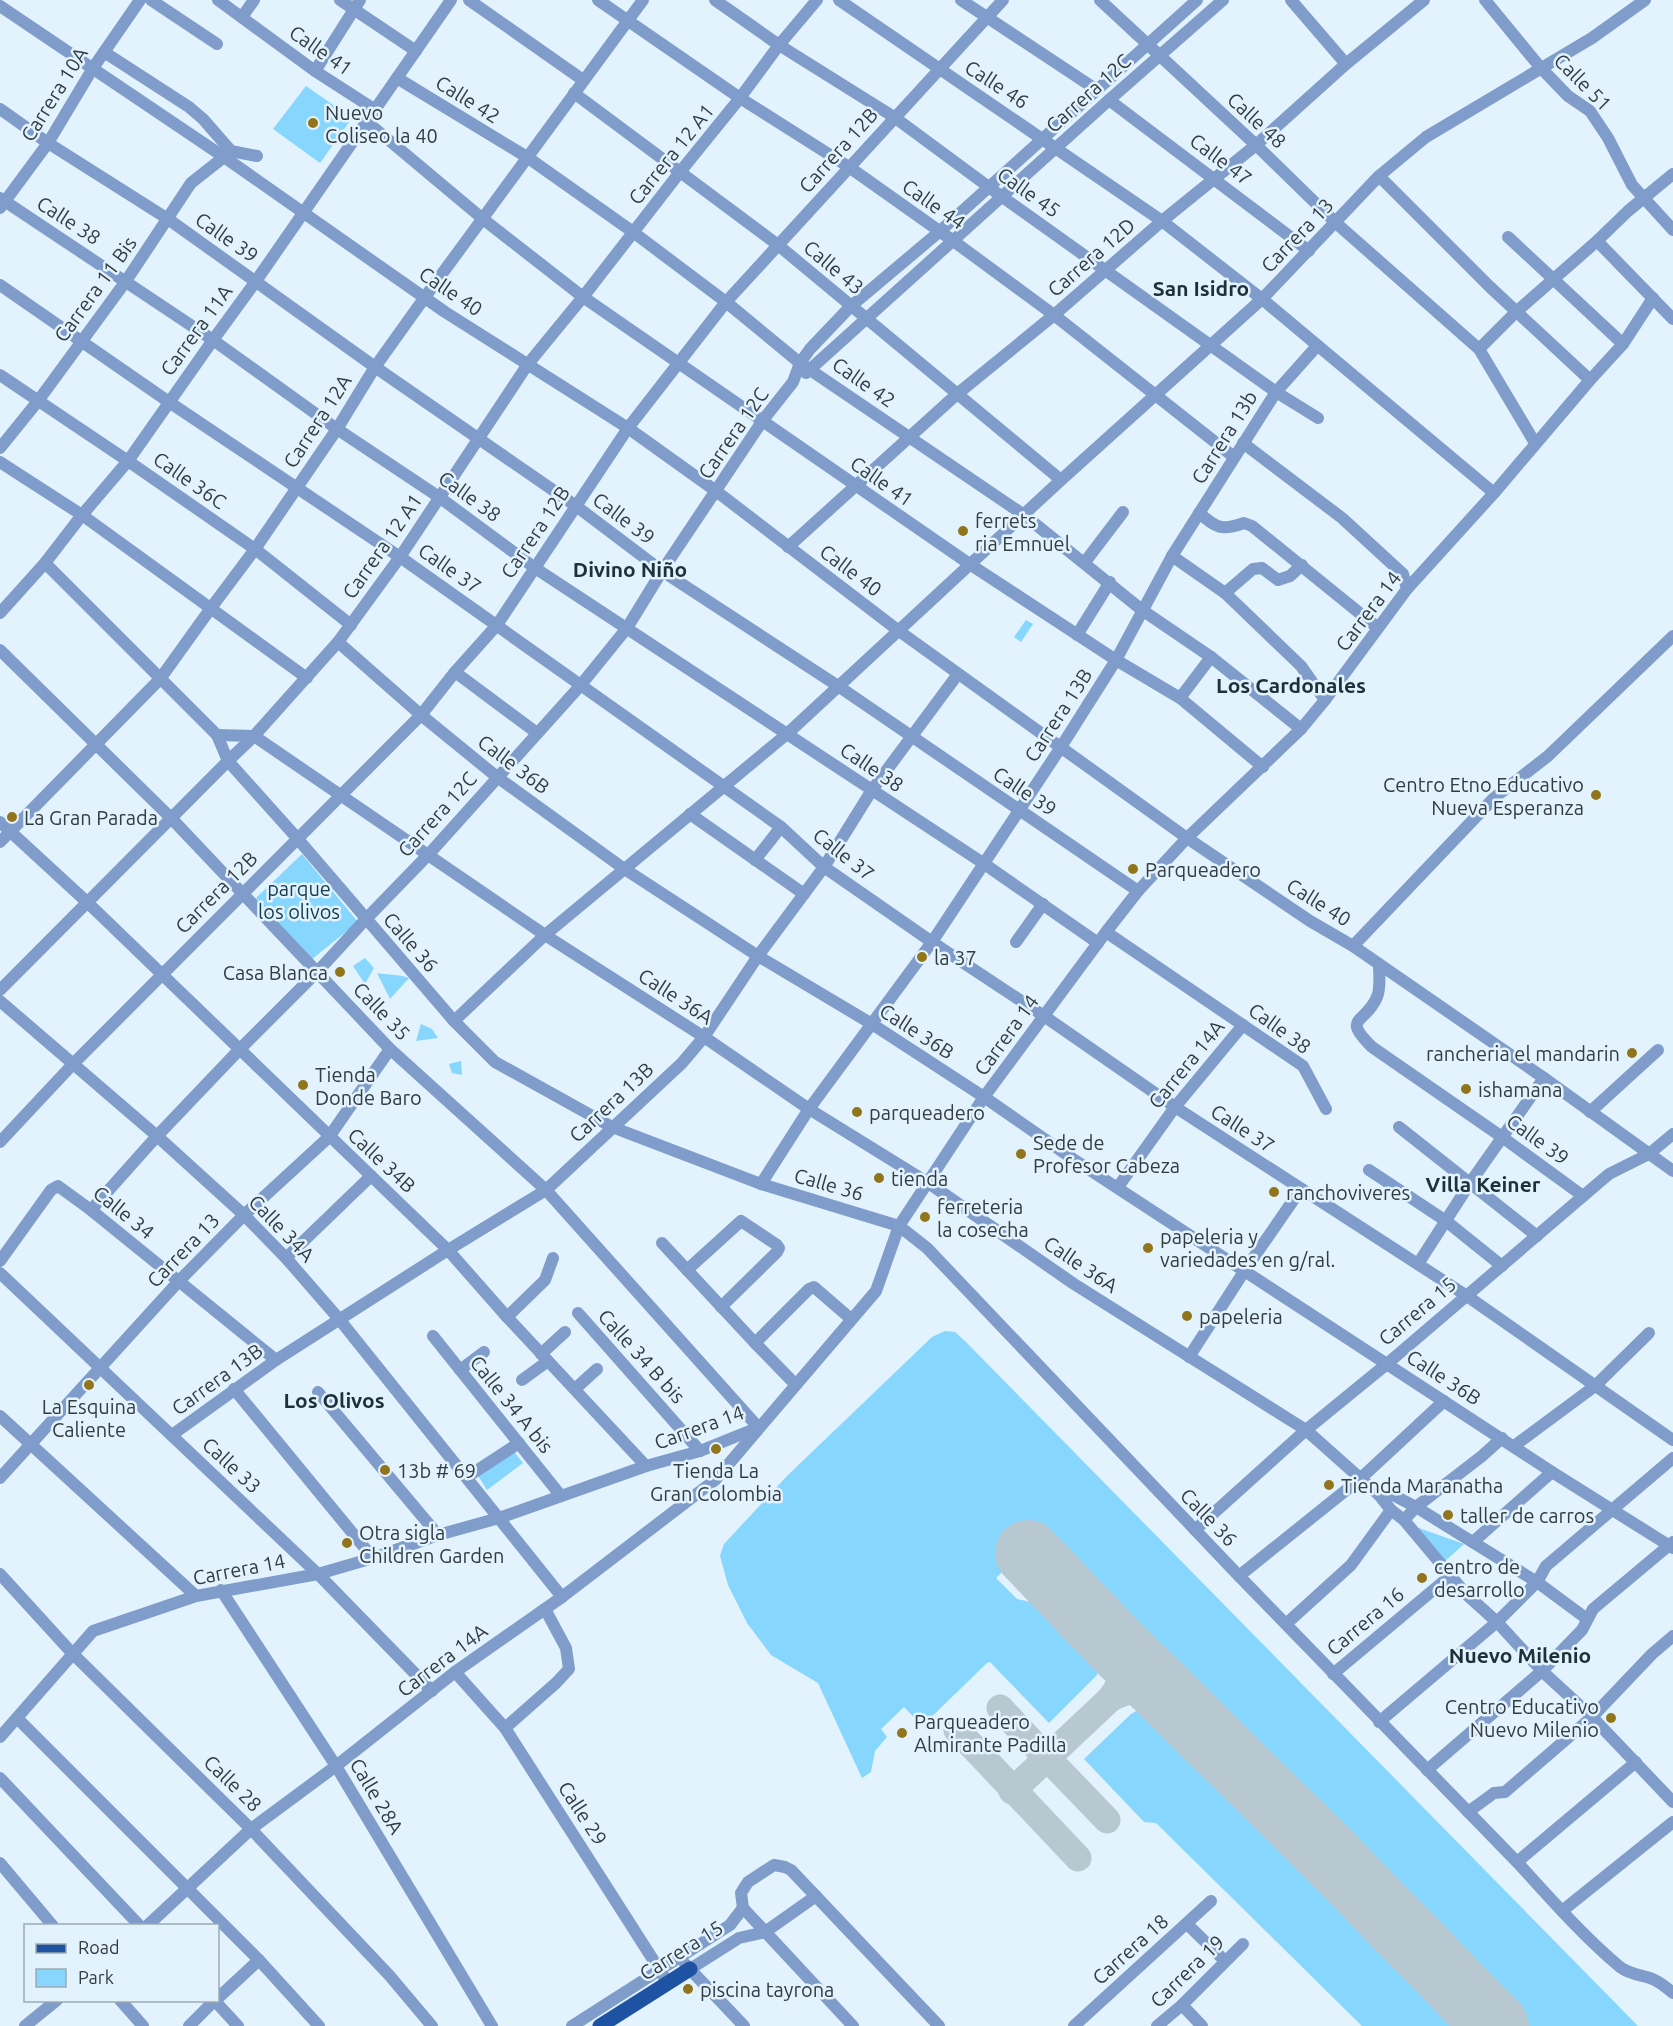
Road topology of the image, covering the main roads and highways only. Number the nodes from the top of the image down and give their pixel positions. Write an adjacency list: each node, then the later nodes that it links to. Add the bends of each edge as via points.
1 (685, 1963): 2 (main road, Carrera 15)
2 (600, 2026)

